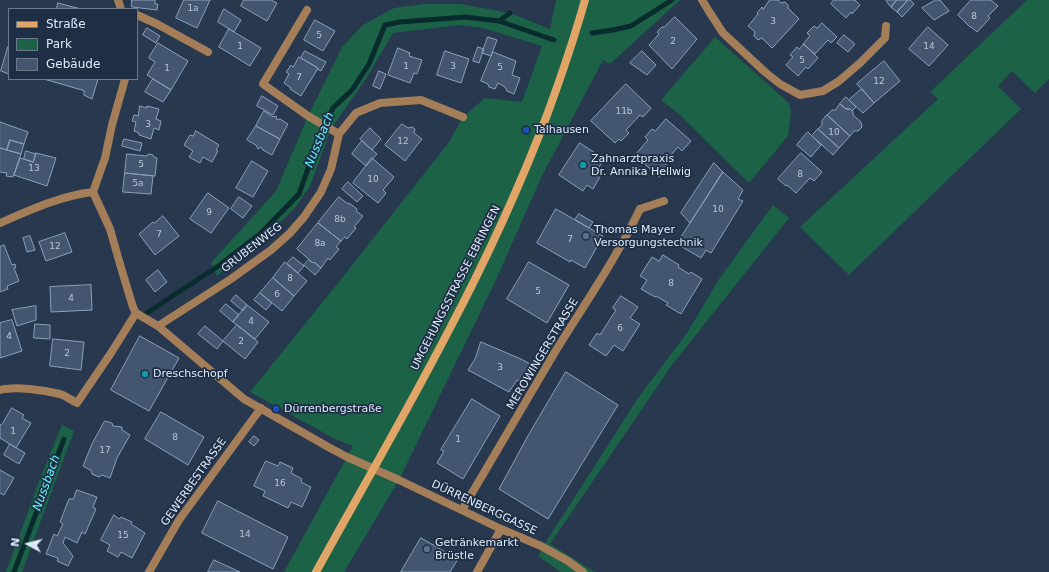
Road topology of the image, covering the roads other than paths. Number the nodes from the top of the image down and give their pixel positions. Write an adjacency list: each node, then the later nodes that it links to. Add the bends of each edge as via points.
1 (585, 0): 17 (street, UMGEHUNGSSTRASSE EBRINGEN, via 566,64 524,173 480,271)
2 (702, 0): 5 (street, via 723,33 770,76 800,95 824,91 839,81 885,38)
3 (307, 10): 9 (street, via 263,84 308,116)
4 (138, 15): 6 (street)
5 (886, 26)
6 (208, 52)
7 (125, 80): 10 (street, via 105,158)
8 (463, 117): 9 (street, GRUBENWEG, via 421,100 380,104 356,113)
9 (339, 134): 14 (street, GRUBENWEG, via 331,169 321,192 304,217 288,234 271,250 231,279)
10 (93, 192): 12 (street, via 41,205); 13 (street, via 110,229)
11 (664, 201): 18 (street, MEROWINGERSTRASSE, via 640,209 628,234)
12 (0, 223)
13 (136, 313): 14 (street); 15 (street, via 77,403 61,394 15,388)
14 (158, 326): 16 (street, via 244,398)
15 (0, 390)
16 (261, 408): 17 (street, via 330,448); 20 (street, GEWERBESTRASSE, via 179,520)
17 (373, 468): 18 (street, DÜRRENBERGGASSE); 21 (street, UMGEHUNGSSTRASSE EBRINGEN)
18 (462, 510): 19 (street, DÜRRENBERGGASSE)
19 (501, 529): 22 (street); 23 (street, DÜRRENBERGGASSE, via 541,546)
20 (149, 572)
21 (316, 572)
22 (477, 572)
23 (583, 572)

